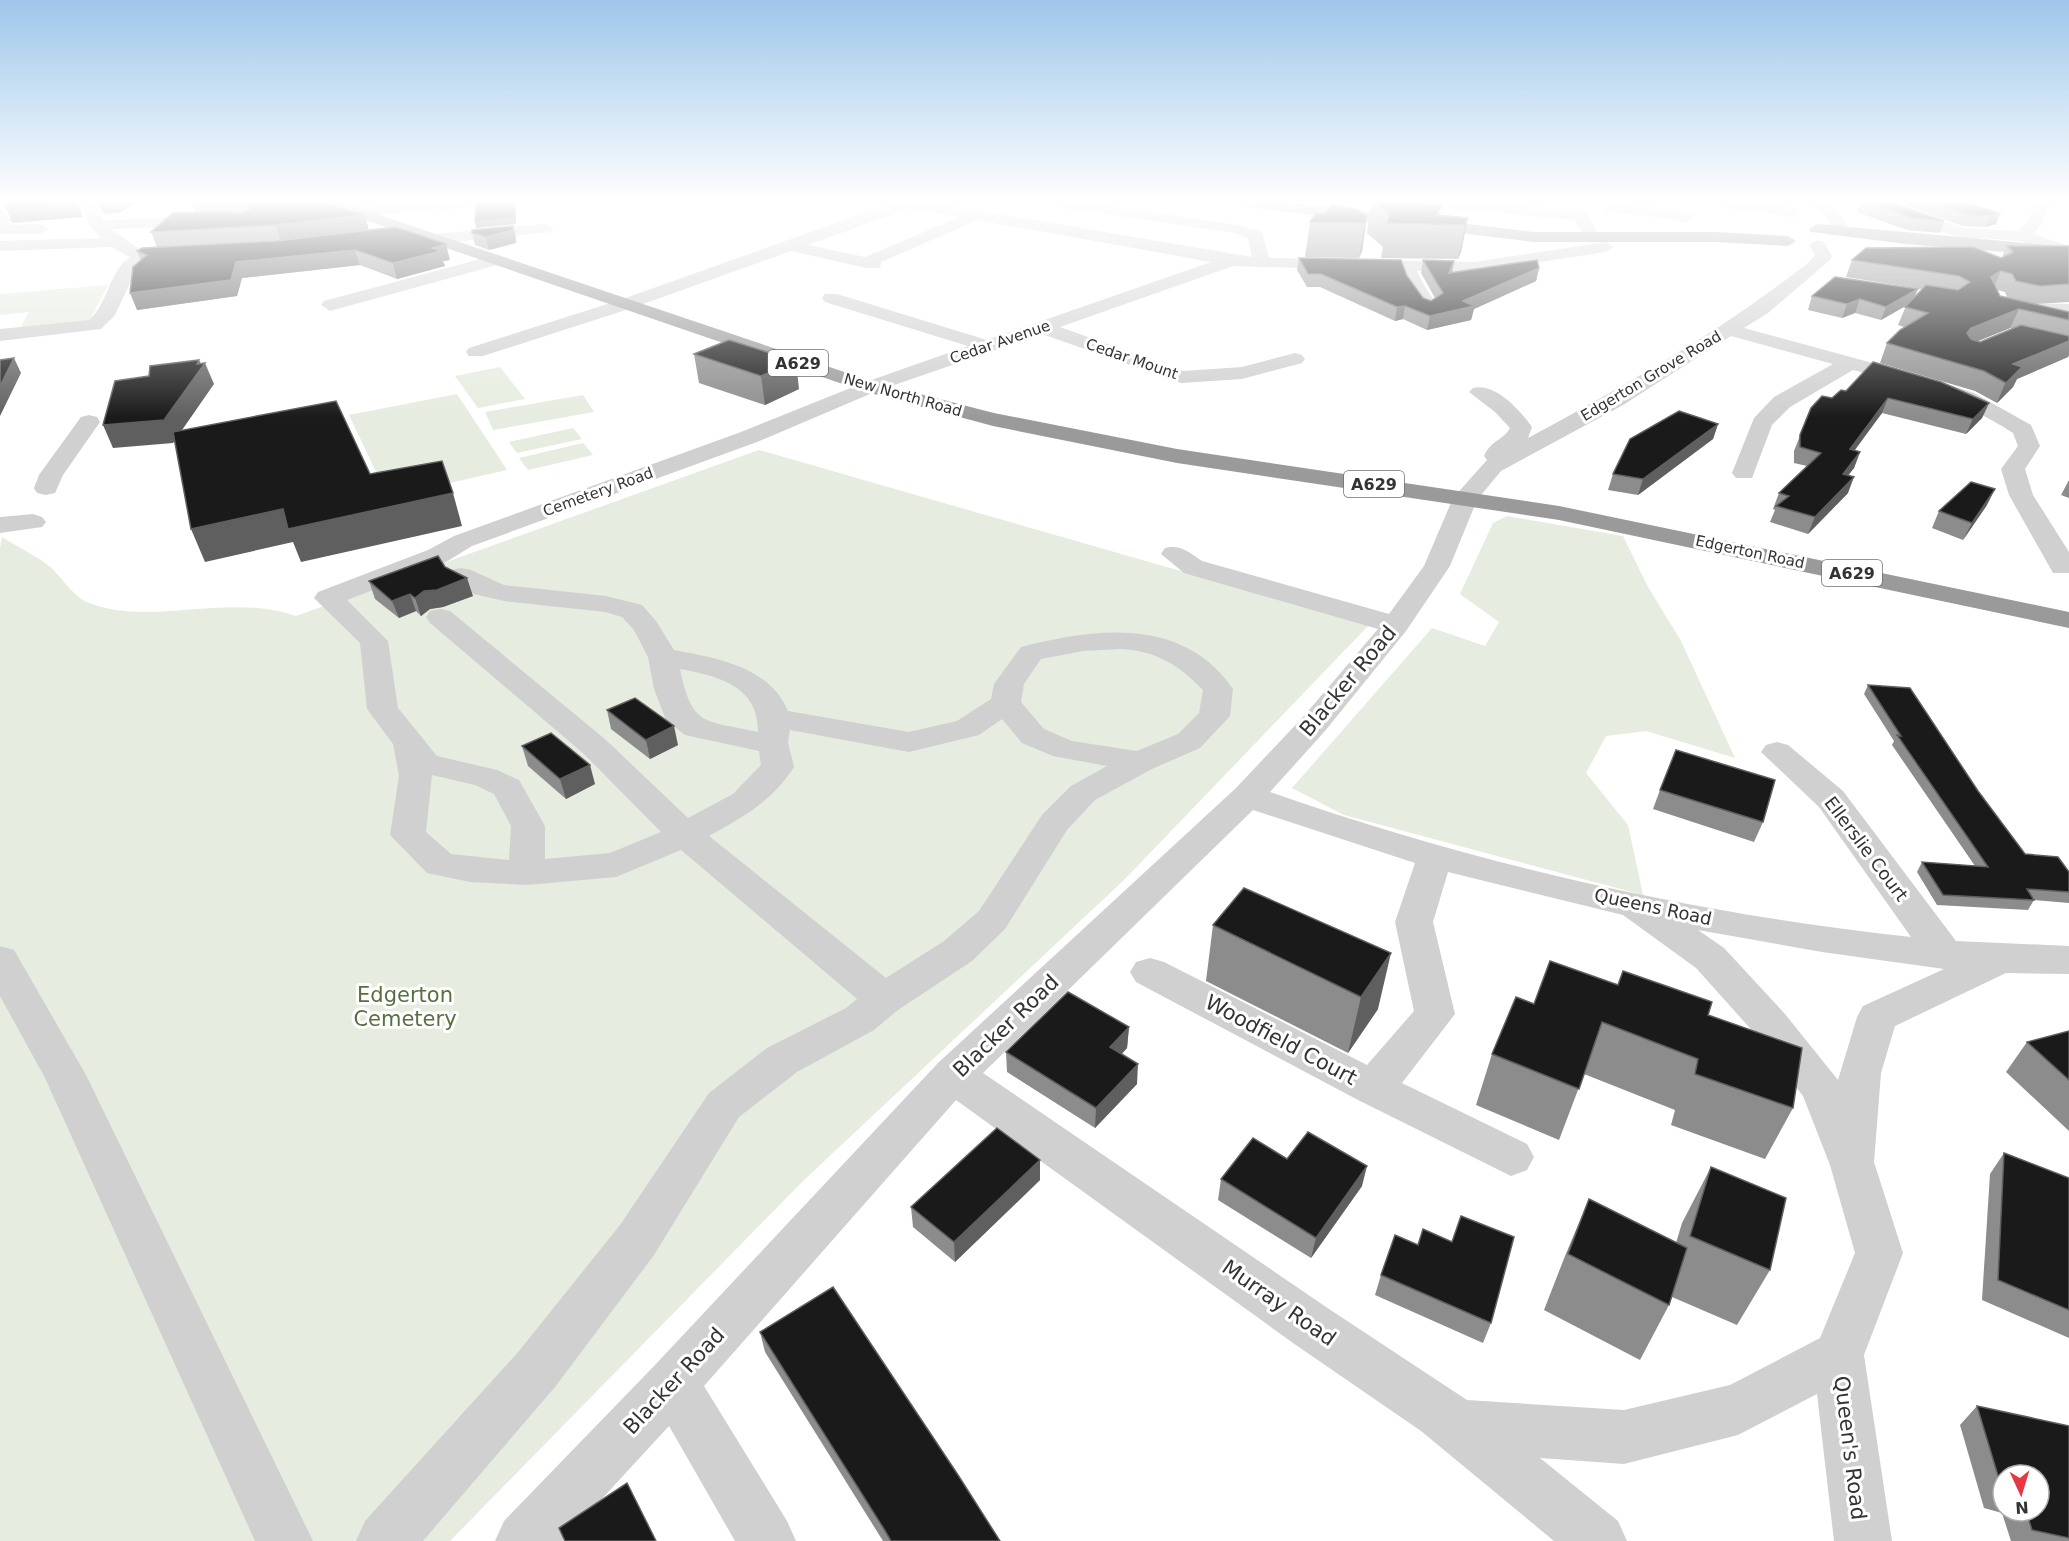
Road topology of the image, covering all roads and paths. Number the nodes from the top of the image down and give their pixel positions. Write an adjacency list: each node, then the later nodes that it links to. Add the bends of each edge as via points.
1 (126, 274): 18 (street, via 106,315 94,325)
2 (444, 274): 12 (street)
3 (535, 274): 11 (highway, New North Road / A629)
4 (711, 274): 11 (street)
5 (1195, 274): 16 (street, Cedar Avenue)
6 (1412, 274): 14 (street, via 1416,288)
7 (1805, 274): 8 (street, Edgerton Grove Road)
8 (1801, 278): 9 (street); 17 (street, Edgerton Grove Road)
9 (1822, 281)
10 (831, 298): 19 (street)
11 (623, 304): 20 (street); 23 (highway, New North Road / A629)
12 (330, 305)
13 (2000, 305): 15 (street, via 2032,312)
14 (1429, 306)
15 (2069, 310)
16 (1041, 327): 19 (street, Cedar Avenue); 21 (street, Cedar Mount, via 1181,377 1242,373)
17 (1728, 330): 22 (street); 26 (street, Edgerton Grove Road, via 1615,400)
18 (0, 335)
19 (987, 346): 23 (street, Cedar Avenue)
20 (470, 352)
21 (1295, 359)
22 (1851, 362): 27 (street, via 1782,402 1762,423); 34 (street, via 1966,398 2023,430 2029,446 2013,470 2015,486)
23 (870, 387): 29 (highway, New North Road / A629, via 993,419 1178,456); 33 (street, Cemetery Road, via 749,437 463,541)
24 (1480, 392): 26 (street, via 1503,407 1521,427 1518,436 1496,452)
25 (89, 422): 28 (street)
26 (1502, 461): 29 (street, Edgerton Grove Road)
27 (1744, 473)
28 (46, 488)
29 (1465, 498): 36 (highway, Edgerton Road / A629, via 1603,521); 37 (street, Blacker Road, via 1437,566)
30 (33, 522): 31 (street)
31 (0, 525)
32 (1173, 554): 37 (street, via 1193,567)
33 (450, 567): 38 (street, via 484,588 504,593 606,604 632,611); 41 (street, Cemetery Road, via 328,598 374,641 382,709)
34 (2062, 567)
35 (440, 617): 45 (street, via 595,747)
36 (2069, 620)
37 (1396, 625): 44 (street, Blacker Road)
38 (663, 657): 40 (street, via 702,665 756,687 770,704); 40 (street, via 677,713 696,728)
39 (1005, 704): 40 (street, via 968,728 909,742); 43 (street, via 1033,736 1064,749); 43 (street, via 1009,684 1031,653 1100,640 1170,649 1198,667 1218,689 1214,716 1189,741)
40 (774, 732): 45 (street, via 778,766 745,802)
41 (409, 743): 47 (street, via 426,764 484,777 507,787 528,826); 47 (street, via 416,776 408,836 440,864)
42 (1777, 752): 49 (street, Ellerslie Court, via 1831,799)
43 (1140, 762): 54 (street, via 1083,793 1054,823 992,920 958,951)
44 (1248, 796): 46 (street, Queens Road, via 1324,825); 55 (street, Blacker Road)
45 (685, 835): 47 (street, via 616,865); 54 (street)
46 (1435, 856): 48 (street, Queens Road); 56 (street, Woodfield Court, via 1414,922 1435,1014)
47 (527, 873)
48 (1636, 906): 49 (street, Queens Road, via 1819,939); 58 (street, via 1710,958 1771,1025 1821,1088)
49 (1945, 955): 50 (street, Queens Road)
50 (2000, 959): 52 (street, Queens Road); 58 (street, via 1877,1017 1860,1073)
51 (0, 960): 62 (street, via 64,1075)
52 (2068, 962)
53 (1150, 972): 56 (street, Woodfield Court)
54 (884, 999): 63 (street, via 860,1019 782,1060 724,1105 637,1240 537,1369)
55 (953, 1075): 60 (street, Blacker Road); 61 (street, Murray Road)
56 (1373, 1088): 57 (street)
57 (1511, 1157)
58 (1853, 1165): 59 (street, via 1879,1253)
59 (1838, 1355): 61 (street, via 1738,1409 1624,1437); 67 (street, Queen's Road)
60 (673, 1383): 64 (street, Blacker Road); 65 (street)
61 (1457, 1426): 66 (street, Murray Road)
62 (284, 1541)
63 (385, 1541)
64 (524, 1541)
65 (767, 1541)
66 (1598, 1541)
67 (1863, 1541)

